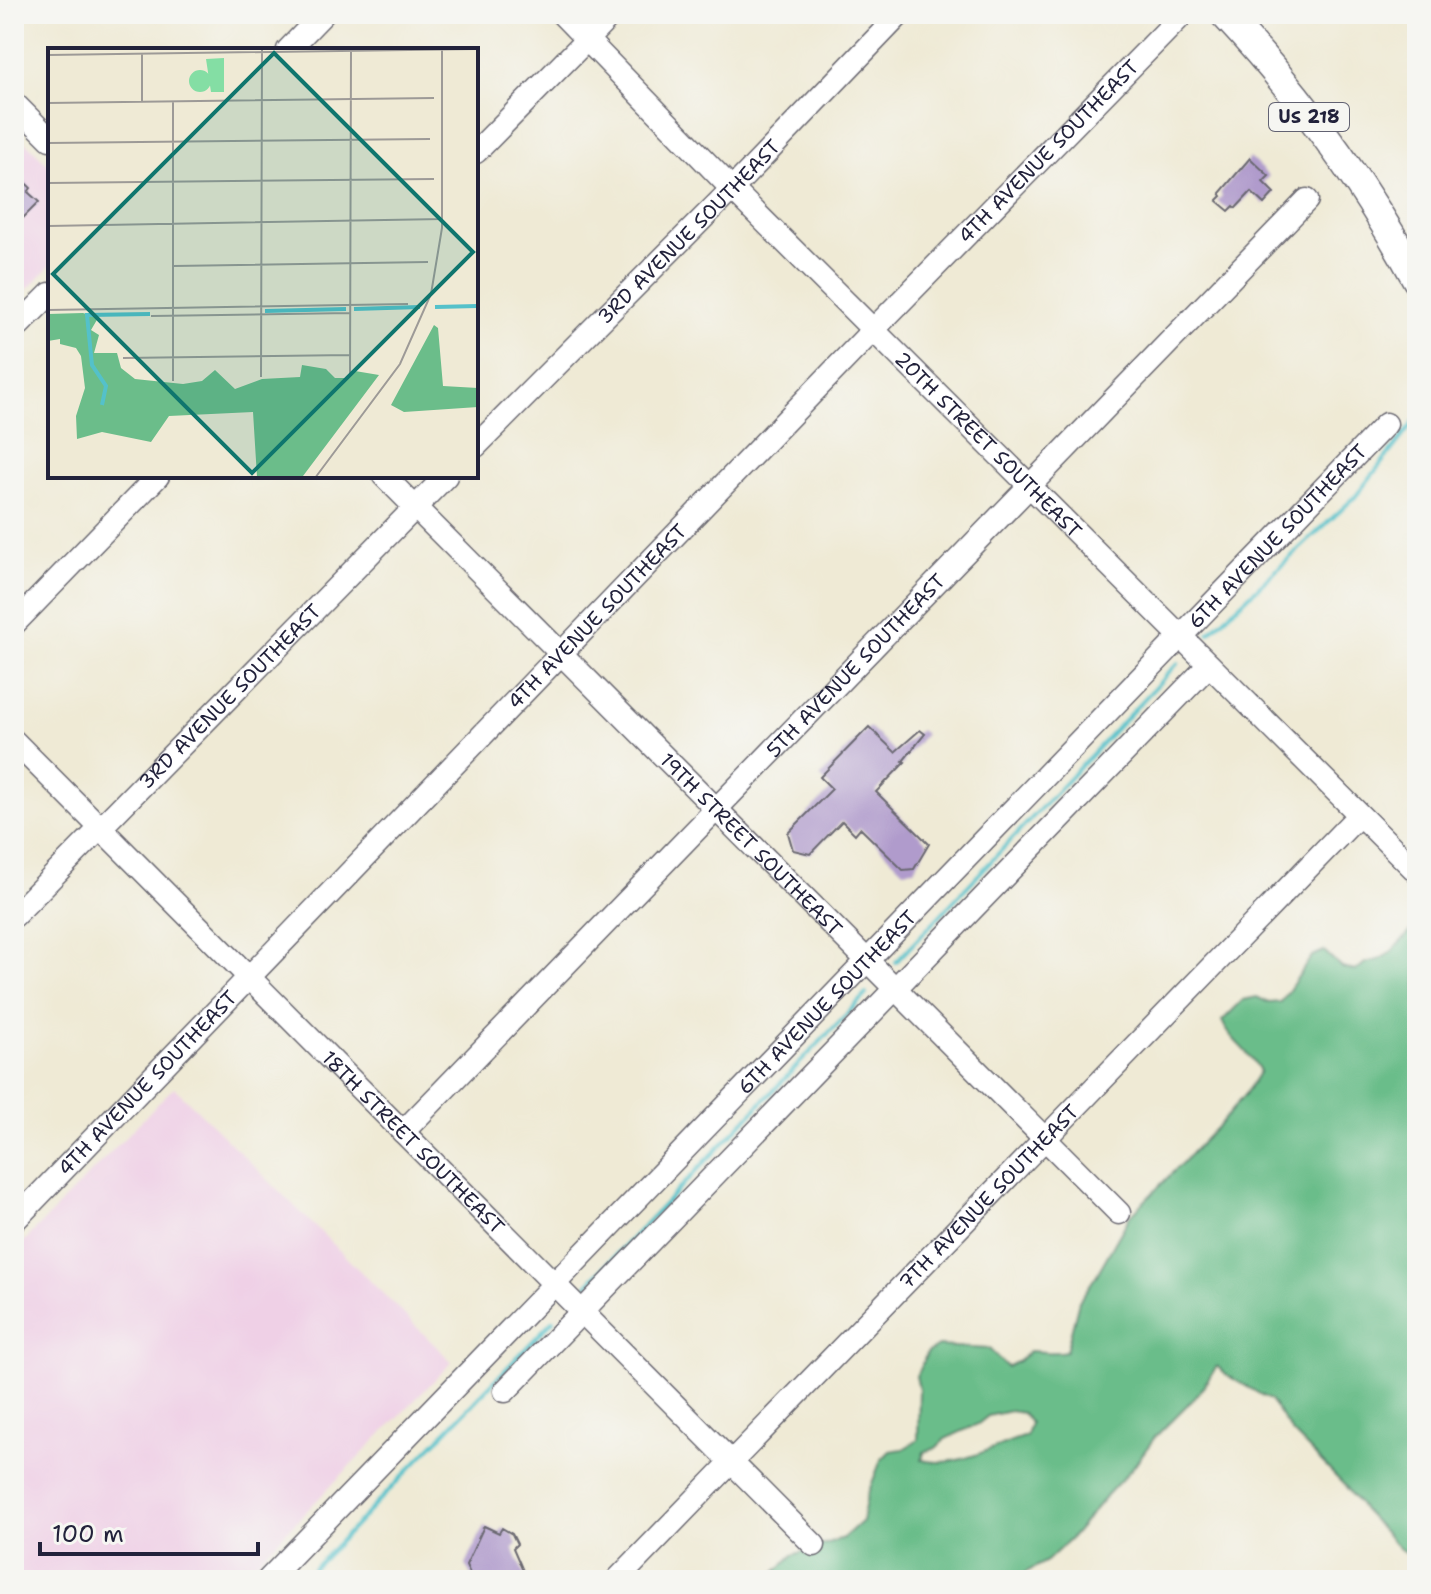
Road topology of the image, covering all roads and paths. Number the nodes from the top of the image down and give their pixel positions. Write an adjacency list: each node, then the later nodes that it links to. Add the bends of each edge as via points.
1 (323, 14): 8 (street)
2 (562, 14): 7 (street, 20TH STREET SOUTHEAST)
3 (612, 14): 7 (street)
4 (900, 14): 12 (street, 3RD AVENUE SOUTHEAST)
5 (1183, 14): 16 (street, 4TH AVENUE SOUTHEAST)
6 (1224, 14): 14 (main road, US 218, via 1336,153)
7 (588, 39): 11 (street); 12 (street, 20TH STREET SOUTHEAST)
8 (290, 48)
9 (14, 103): 10 (street)
10 (48, 137)
11 (478, 150)
12 (732, 189): 16 (street, 20TH STREET SOUTHEAST); 19 (street, 3RD AVENUE SOUTHEAST)
13 (1307, 200): 23 (street, 5TH AVENUE SOUTHEAST)
14 (1417, 280)
15 (48, 296): 17 (street)
16 (874, 329): 23 (street, 20TH STREET SOUTHEAST); 27 (street, 4TH AVENUE SOUTHEAST)
17 (14, 330)
18 (1386, 424): 26 (street, 6TH AVENUE SOUTHEAST)
19 (478, 444)
20 (156, 478): 25 (street)
21 (386, 478): 24 (street, 19TH STREET SOUTHEAST)
22 (444, 478): 24 (street, 3RD AVENUE SOUTHEAST)
23 (1031, 486): 26 (street, 20TH STREET SOUTHEAST); 30 (street, 5TH AVENUE SOUTHEAST)
24 (415, 507): 27 (street, 19TH STREET SOUTHEAST); 32 (street, 3RD AVENUE SOUTHEAST)
25 (14, 624)
26 (1180, 636): 28 (street, 20TH STREET SOUTHEAST); 35 (street, 6TH AVENUE SOUTHEAST)
27 (561, 654): 30 (street, 19TH STREET SOUTHEAST); 36 (street, 4TH AVENUE SOUTHEAST)
28 (1209, 665): 31 (street, 20TH STREET SOUTHEAST); 37 (street, 6TH AVENUE SOUTHEAST)
29 (14, 741): 32 (street, 18TH STREET SOUTHEAST)
30 (717, 810): 35 (street, 19TH STREET SOUTHEAST); 38 (street, 5TH AVENUE SOUTHEAST)
31 (1359, 815): 33 (street, 20TH STREET SOUTHEAST); 39 (street, 7TH AVENUE SOUTHEAST)
32 (101, 827): 34 (street, 3RD AVENUE SOUTHEAST); 36 (street, 18TH STREET SOUTHEAST)
33 (1417, 872)
34 (14, 916)
35 (867, 960): 37 (street, 19TH STREET SOUTHEAST); 42 (street, 6TH AVENUE SOUTHEAST)
36 (249, 976): 38 (street, 18TH STREET SOUTHEAST); 41 (street, 4TH AVENUE SOUTHEAST)
37 (896, 989): 39 (street, 19TH STREET SOUTHEAST); 43 (street, 6TH AVENUE SOUTHEAST)
38 (403, 1132): 42 (street, 18TH STREET SOUTHEAST)
39 (1045, 1138): 40 (street, 19TH STREET SOUTHEAST); 45 (street, 7TH AVENUE SOUTHEAST)
40 (1119, 1213)
41 (14, 1221)
42 (554, 1286): 43 (street, 18TH STREET SOUTHEAST); 47 (street, 6TH AVENUE SOUTHEAST)
43 (581, 1313): 44 (street, 6TH AVENUE SOUTHEAST); 45 (street, 18TH STREET SOUTHEAST)
44 (505, 1391)
45 (730, 1462): 46 (street, 18TH STREET SOUTHEAST); 48 (street, 7TH AVENUE SOUTHEAST)
46 (814, 1545)
47 (268, 1580)
48 (617, 1580)

